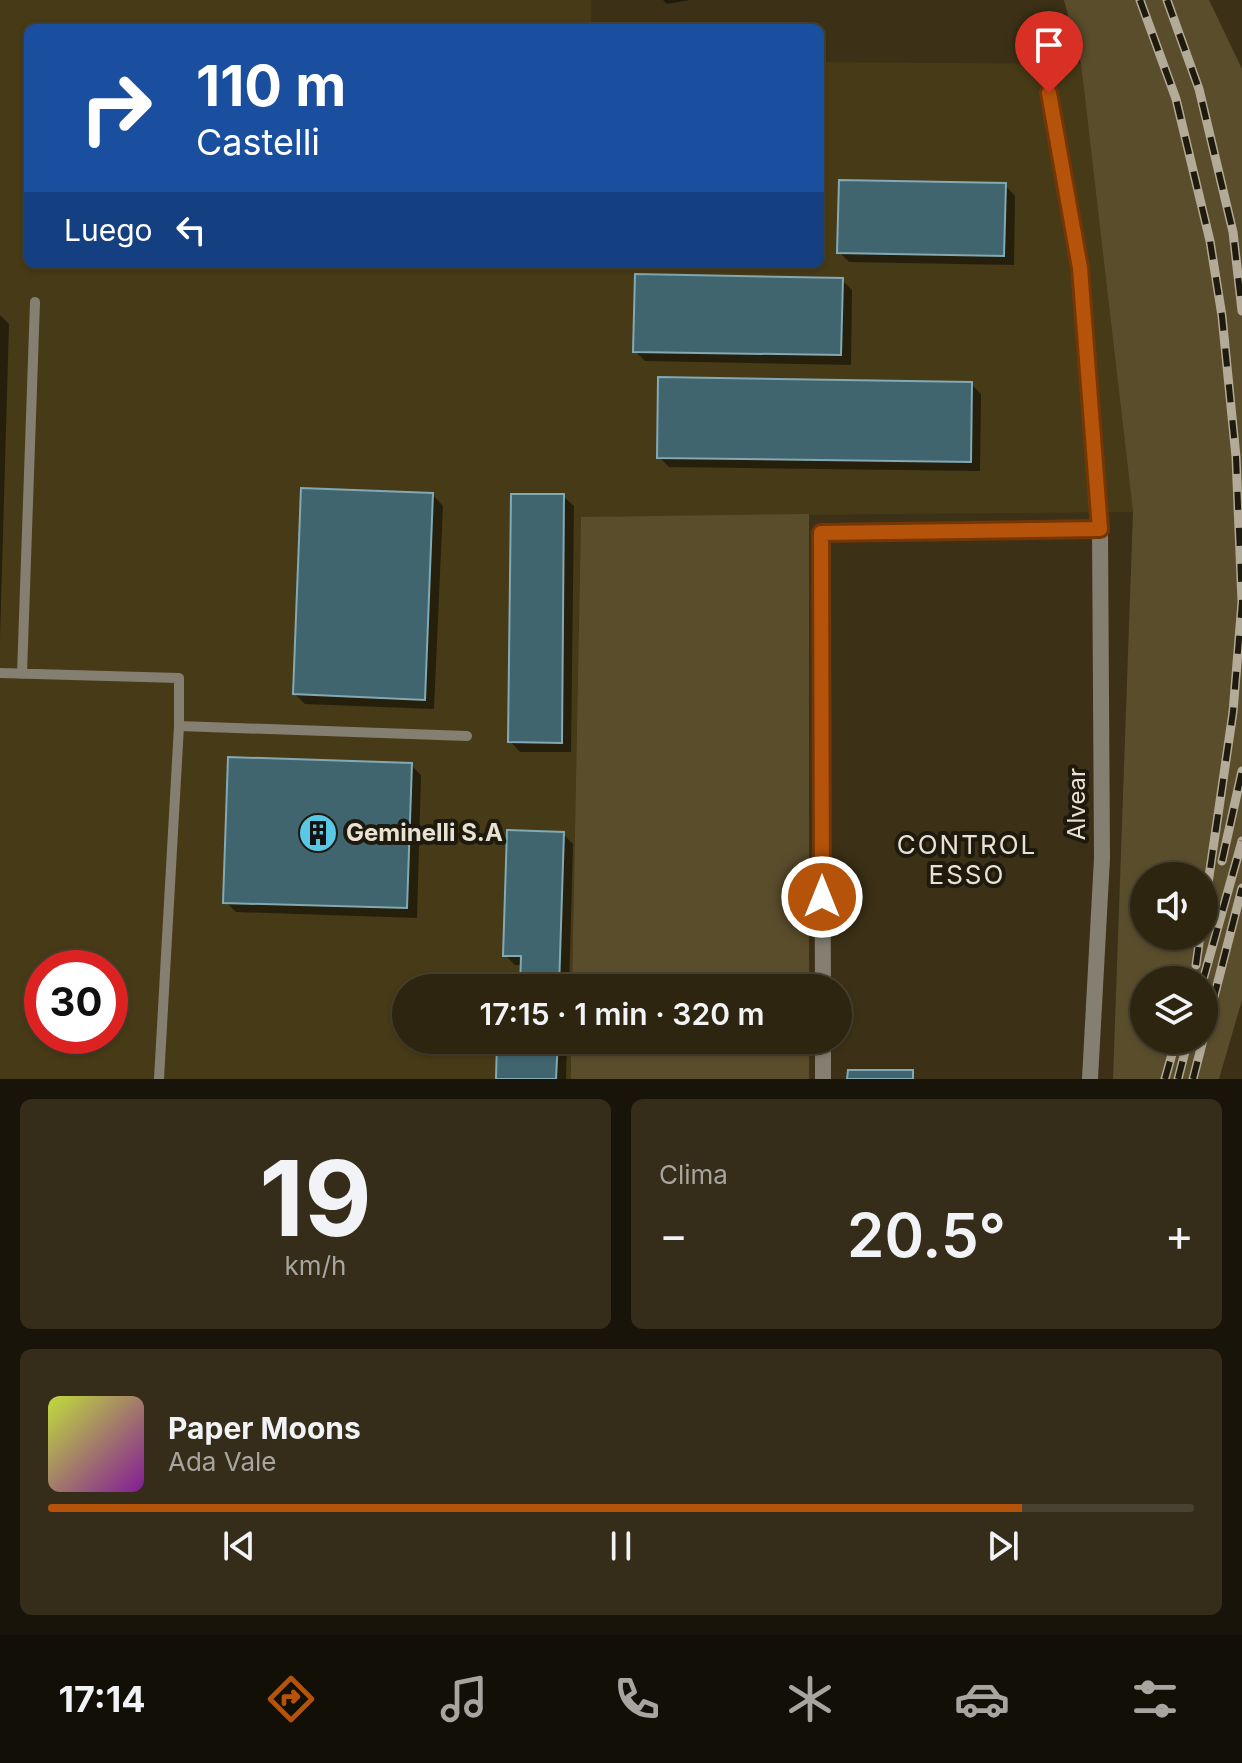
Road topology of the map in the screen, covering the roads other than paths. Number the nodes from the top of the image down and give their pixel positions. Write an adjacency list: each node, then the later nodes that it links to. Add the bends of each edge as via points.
1 (1043, 63): 3 (lane, via 1080,268)
2 (35, 302): 5 (lane)
3 (1100, 529): 8 (street, via 821,533); 12 (street, Alvear, via 1102,858)
4 (0, 673): 5 (lane)
5 (22, 674): 6 (lane, via 179,678)
6 (179, 726): 7 (lane); 10 (lane)
7 (467, 736)
8 (823, 974)
9 (823, 1054): 11 (street)
10 (159, 1079)
11 (823, 1079)
12 (1090, 1079)

